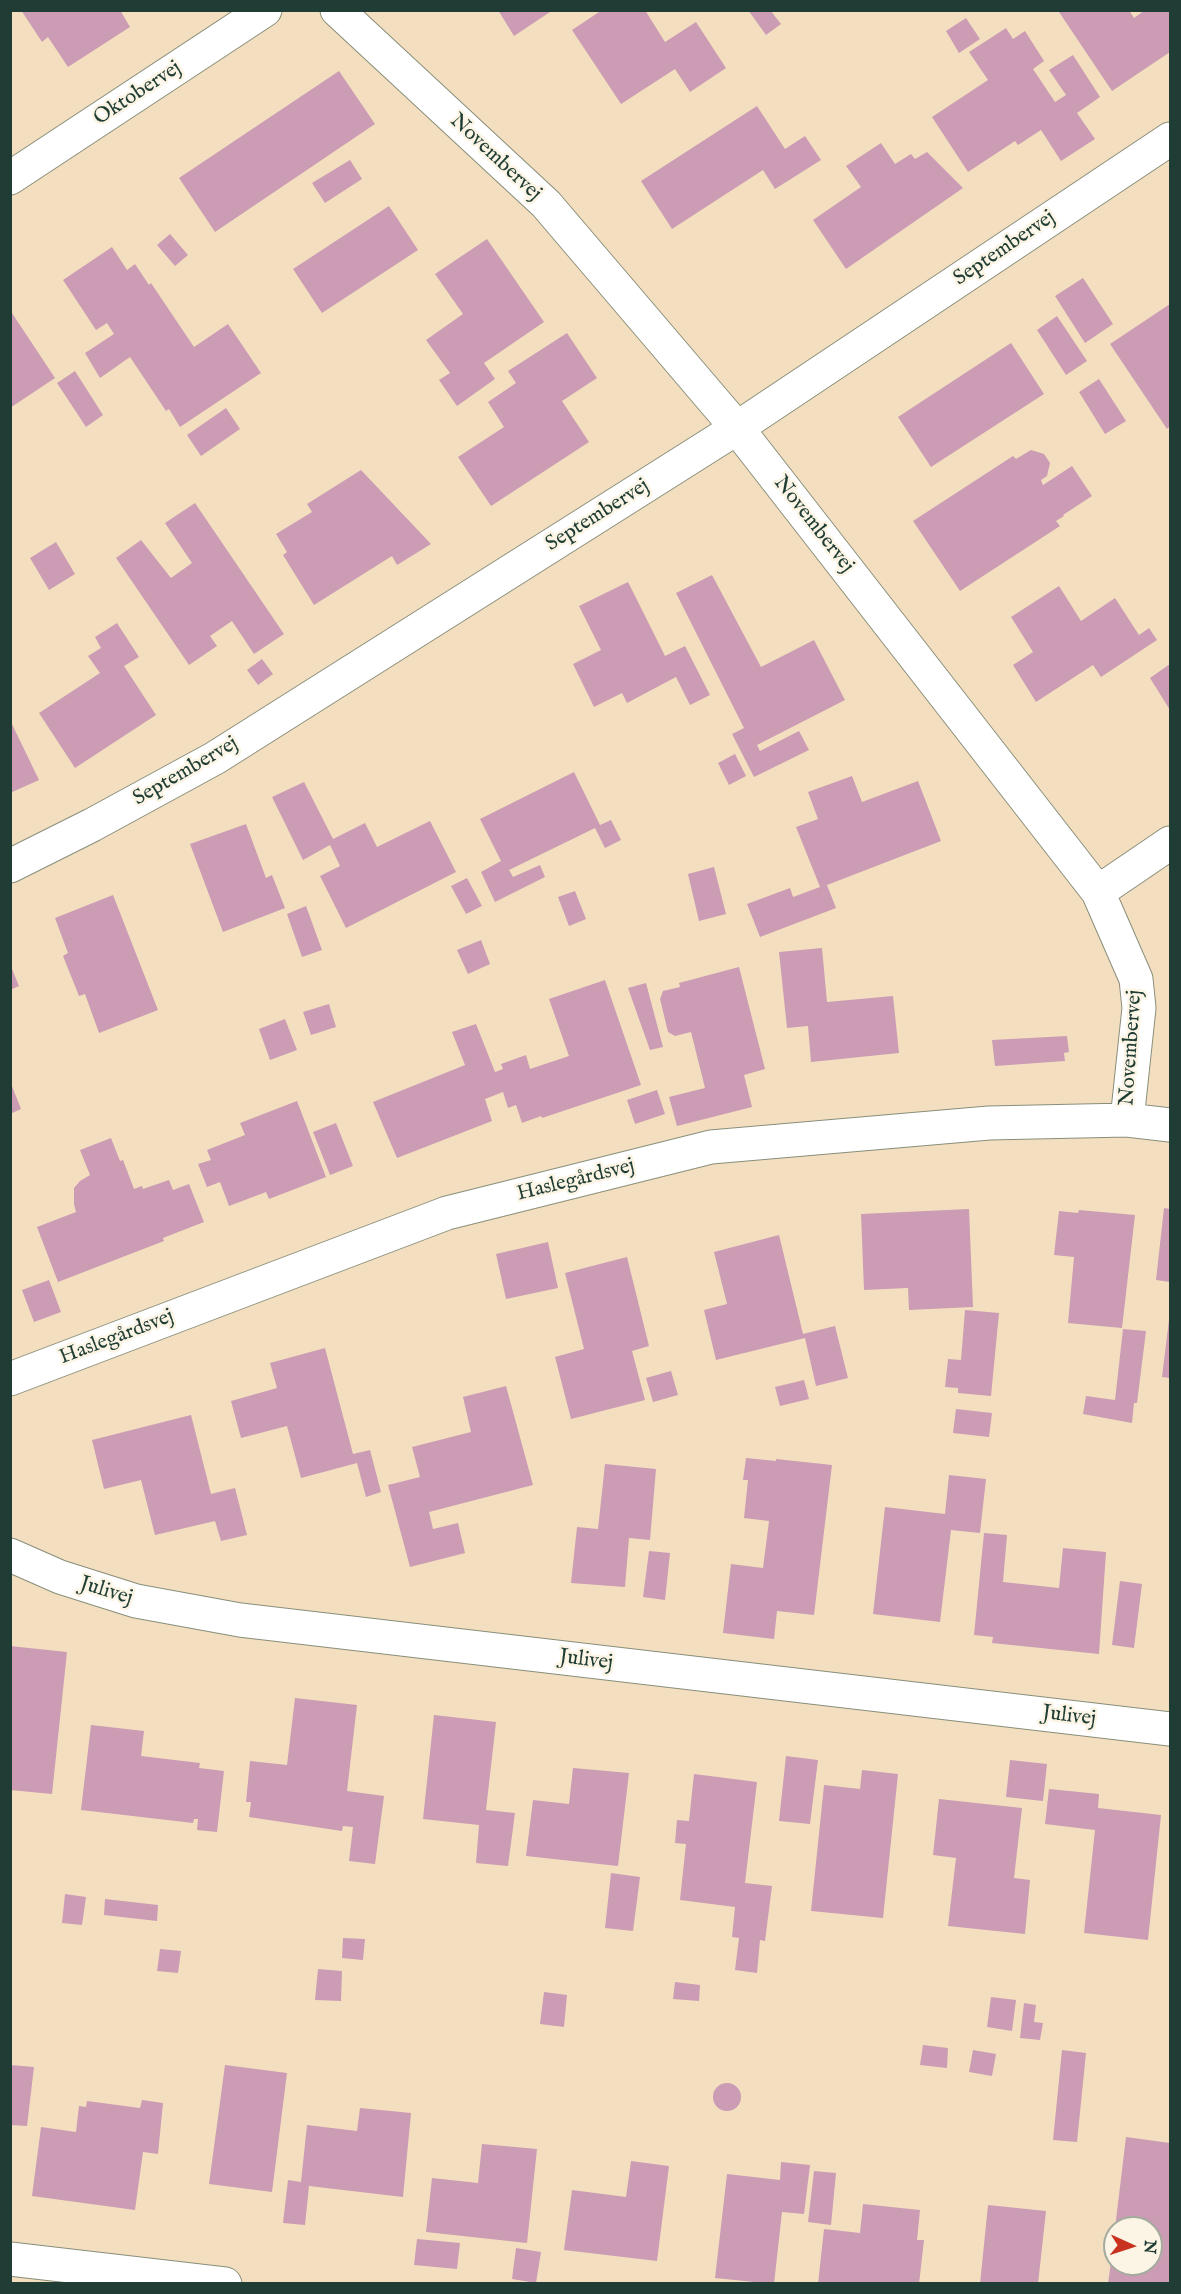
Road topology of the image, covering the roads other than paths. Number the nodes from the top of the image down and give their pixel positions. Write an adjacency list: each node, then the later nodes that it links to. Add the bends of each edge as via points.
1 (265, 10): 4 (street, Oktobervej)
2 (337, 10): 5 (street, Novembervej, via 546,204)
3 (1170, 139): 5 (street, Septembervej)
4 (10, 178)
5 (737, 428): 7 (street, Septembervej, via 215,758); 8 (street, Novembervej)
6 (1170, 843): 8 (street)
7 (10, 866)
8 (1098, 892): 9 (street, Novembervej, via 1136,979 1139,1008)
9 (1126, 1120): 10 (street, Haslegårdsvej); 11 (street, Haslegårdsvej, via 990,1123 711,1147 447,1213)
10 (1170, 1125)
11 (10, 1379)
12 (10, 1555): 13 (street, Julivej, via 60,1578 136,1602 240,1620)
13 (1170, 1729)
14 (10, 2259): 15 (street)
15 (225, 2283)

